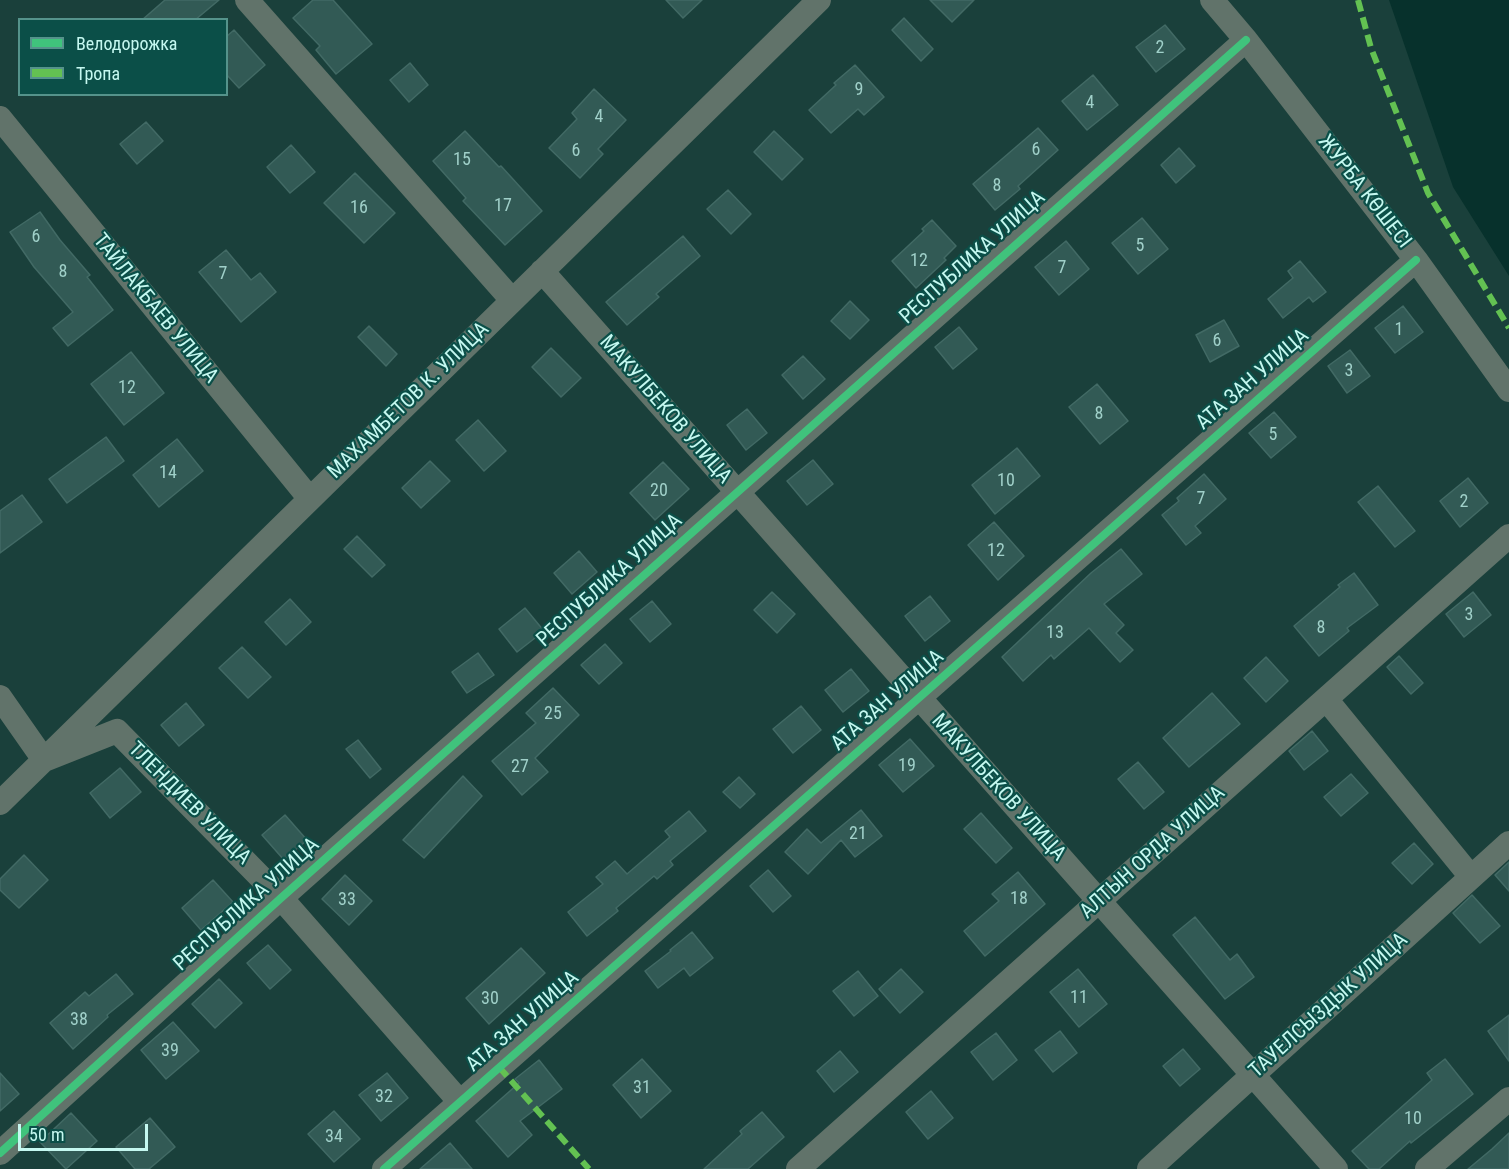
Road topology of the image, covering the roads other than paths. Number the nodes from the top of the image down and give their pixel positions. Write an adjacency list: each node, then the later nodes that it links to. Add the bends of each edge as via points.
1 (247, 0): 8 (street)
2 (819, 0): 7 (street, МАХАМБЕТОВ К. УЛИЦА)
3 (1212, 0): 4 (street, ЖУРБА КӨШЕСІ)
4 (1246, 40): 6 (street, ЖУРБА КӨШЕСІ); 10 (street, РЕСПУБЛИКА УЛИЦА)
5 (0, 118): 11 (street, ТАЙЛАКБАЕВ УЛИЦА)
6 (1416, 260): 9 (street, ЖУРБА КӨШЕСІ); 14 (street, АТА ЗАН УЛИЦА)
7 (542, 271): 8 (street, МАХАМБЕТОВ К. УЛИЦА); 10 (street, МАКУЛБЕКОВ УЛИЦА)
8 (512, 300): 11 (street, МАХАМБЕТОВ К. УЛИЦА)
9 (1509, 390)
10 (737, 492): 14 (street, МАКУЛБЕКОВ УЛИЦА); 20 (street, РЕСПУБЛИКА УЛИЦА)
11 (310, 499): 16 (street, МАХАМБЕТОВ К. УЛИЦА)
12 (1509, 536): 15 (street, АЛТЫН ОРДА УЛИЦА)
13 (0, 697): 16 (street)
14 (918, 698): 21 (street, МАКУЛБЕКОВ УЛИЦА); 24 (street, АТА ЗАН УЛИЦА)
15 (1326, 699): 19 (street); 21 (street, АЛТЫН ОРДА УЛИЦА)
16 (44, 760): 17 (street, МАХАМБЕТОВ К. УЛИЦА); 20 (street, ТЛЕНДИЕВ УЛИЦА, via 117,731)
17 (0, 803)
18 (1509, 843): 19 (street, ТАУЕЛСЫЗДЫК УЛИЦА)
19 (1471, 877): 22 (street, ТАУЕЛСЫЗДЫК УЛИЦА)
20 (281, 898): 24 (street, ТЛЕНДИЕВ УЛИЦА); 25 (street, РЕСПУБЛИКА УЛИЦА)
21 (1098, 902): 22 (street, МАКУЛБЕКОВ УЛИЦА); 27 (street, АЛТЫН ОРДА УЛИЦА)
22 (1252, 1075): 28 (street, ТАУЕЛСЫЗДЫК УЛИЦА); 29 (street, МАКУЛБЕКОВ УЛИЦА)
23 (1509, 1099): 30 (street)
24 (460, 1102): 26 (street, АТА ЗАН УЛИЦА)
25 (0, 1153)
26 (384, 1169)
27 (798, 1169)
28 (1149, 1169)
29 (1336, 1169)
30 (1427, 1169)

